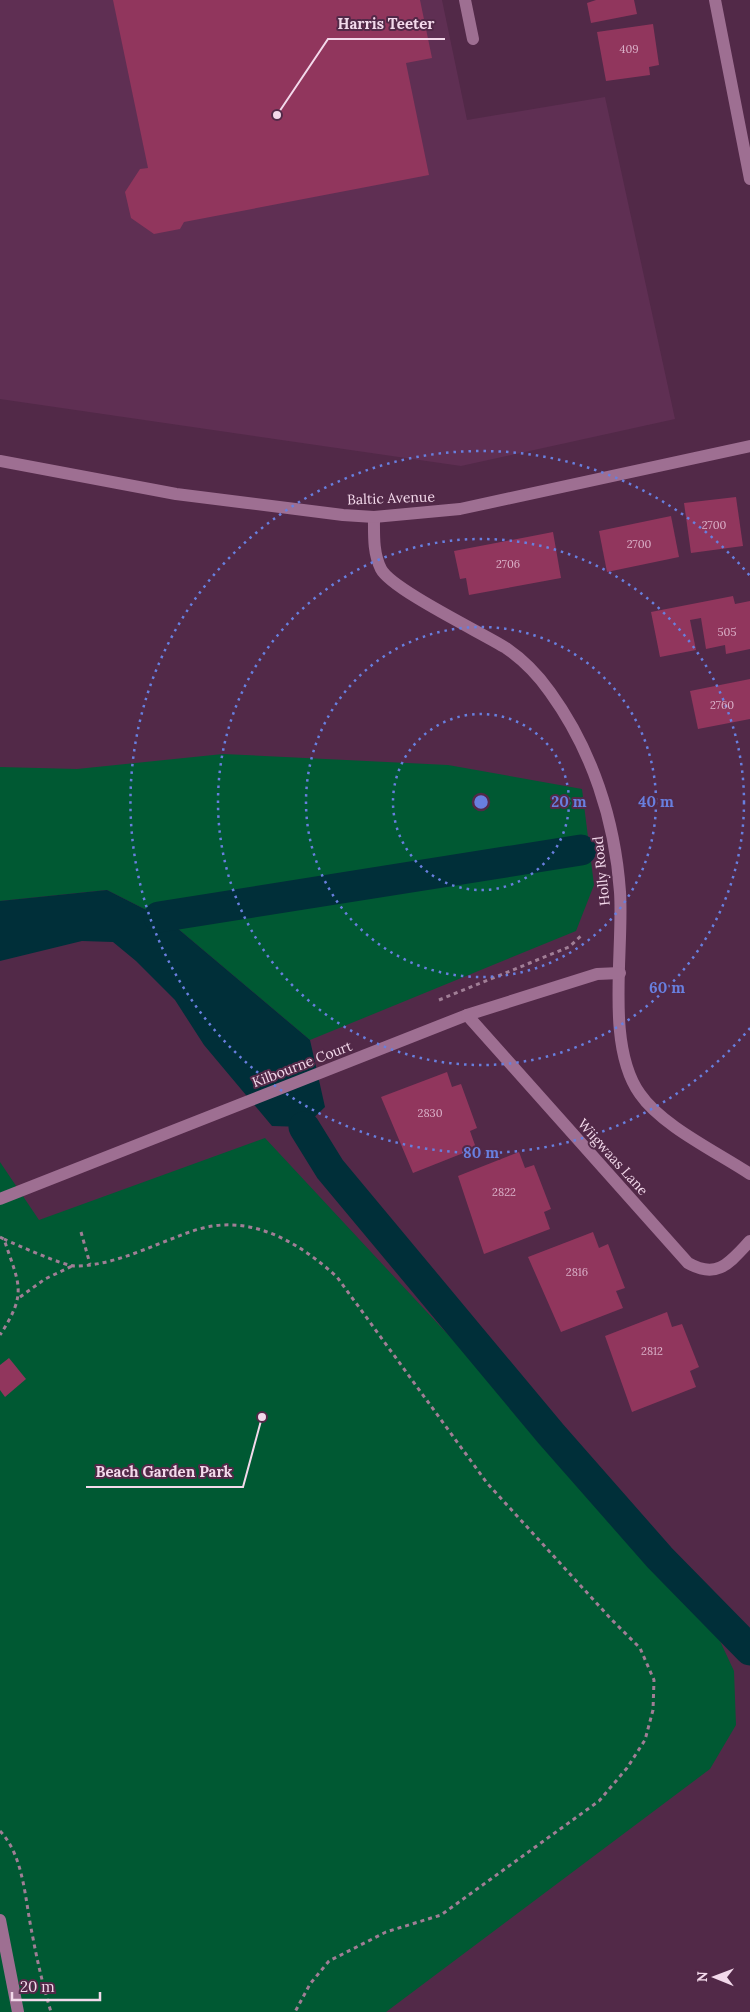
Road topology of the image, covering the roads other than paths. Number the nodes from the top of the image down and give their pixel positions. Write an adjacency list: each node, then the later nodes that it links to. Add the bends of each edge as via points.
1 (465, 0): 3 (street)
2 (715, 0): 4 (street)
3 (473, 39)
4 (750, 179)
5 (750, 446): 7 (street, Baltic Avenue, via 460,510)
6 (0, 460): 7 (street, Baltic Avenue, via 176,494)
7 (374, 516): 8 (street, Holly Road, via 374,552 387,578 507,649 550,691 577,736 600,784 615,842 620,893)
8 (620, 973): 9 (street, Kilbourne Court, via 597,974); 10 (street, Holly Road, via 620,1042 627,1069 639,1094 658,1115)
9 (467, 1015): 11 (street, Kilbourne Court); 12 (street, Wiigwaas Lane, via 688,1264 713,1271 727,1265)
10 (750, 1174)
11 (0, 1199)
12 (750, 1241)
13 (0, 1920): 14 (street)
14 (6, 1983): 15 (street)
15 (18, 2012)

